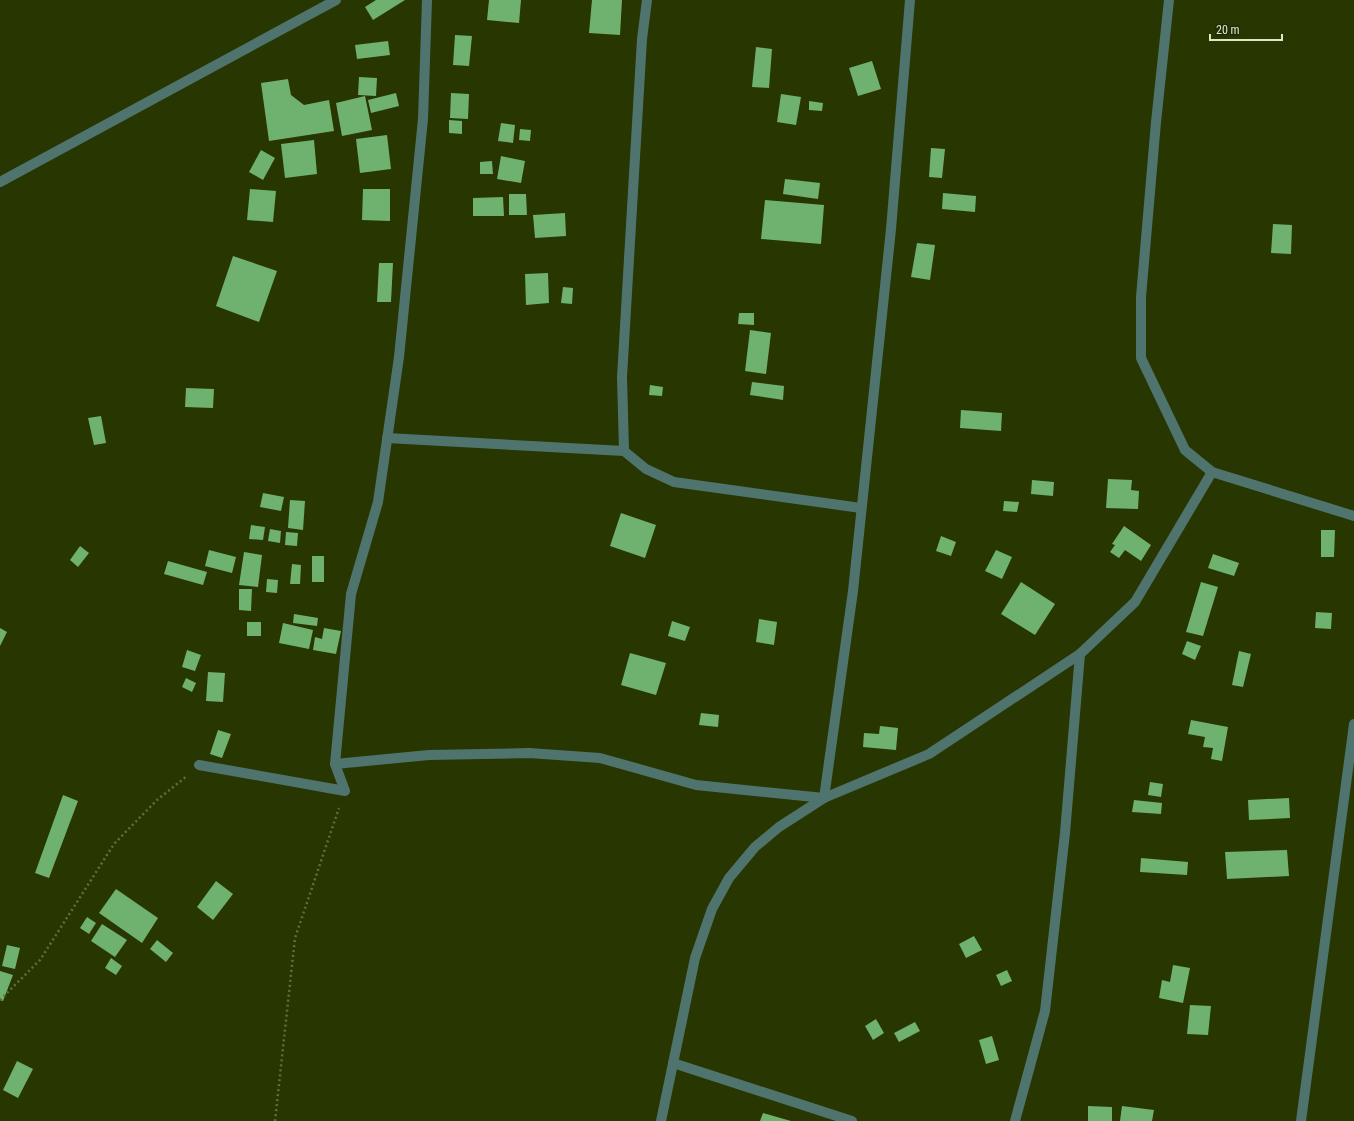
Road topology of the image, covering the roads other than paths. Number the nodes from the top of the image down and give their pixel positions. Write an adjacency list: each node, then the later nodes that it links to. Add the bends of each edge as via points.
1 (336, 0): 6 (street)
2 (427, 0): 7 (street, via 423,119 400,349)
3 (647, 0): 8 (street, via 642,39 623,369)
4 (910, 0): 10 (street, via 891,229)
5 (1169, 0): 9 (street, via 1141,298 1141,358 1185,450)
6 (0, 182)
7 (387, 438): 8 (street); 14 (street, via 378,502 351,594)
8 (624, 451): 10 (street, via 646,470 674,482)
9 (1212, 472): 11 (street); 12 (street, via 1135,602)
10 (861, 508): 16 (street, via 853,591)
11 (1354, 516)
12 (1080, 654): 16 (street, via 928,754); 20 (street, via 1065,833 1045,1011)
13 (1354, 724): 21 (street)
14 (335, 764): 15 (street, via 345,791); 16 (street, via 429,755 529,753 576,756 600,758 696,786)
15 (200, 765)
16 (824, 798): 17 (street, via 779,827 755,847 729,878 712,909 695,958)
17 (673, 1063): 18 (street); 19 (street)
18 (661, 1121)
19 (852, 1121)
20 (1016, 1121)
21 (1301, 1121)

